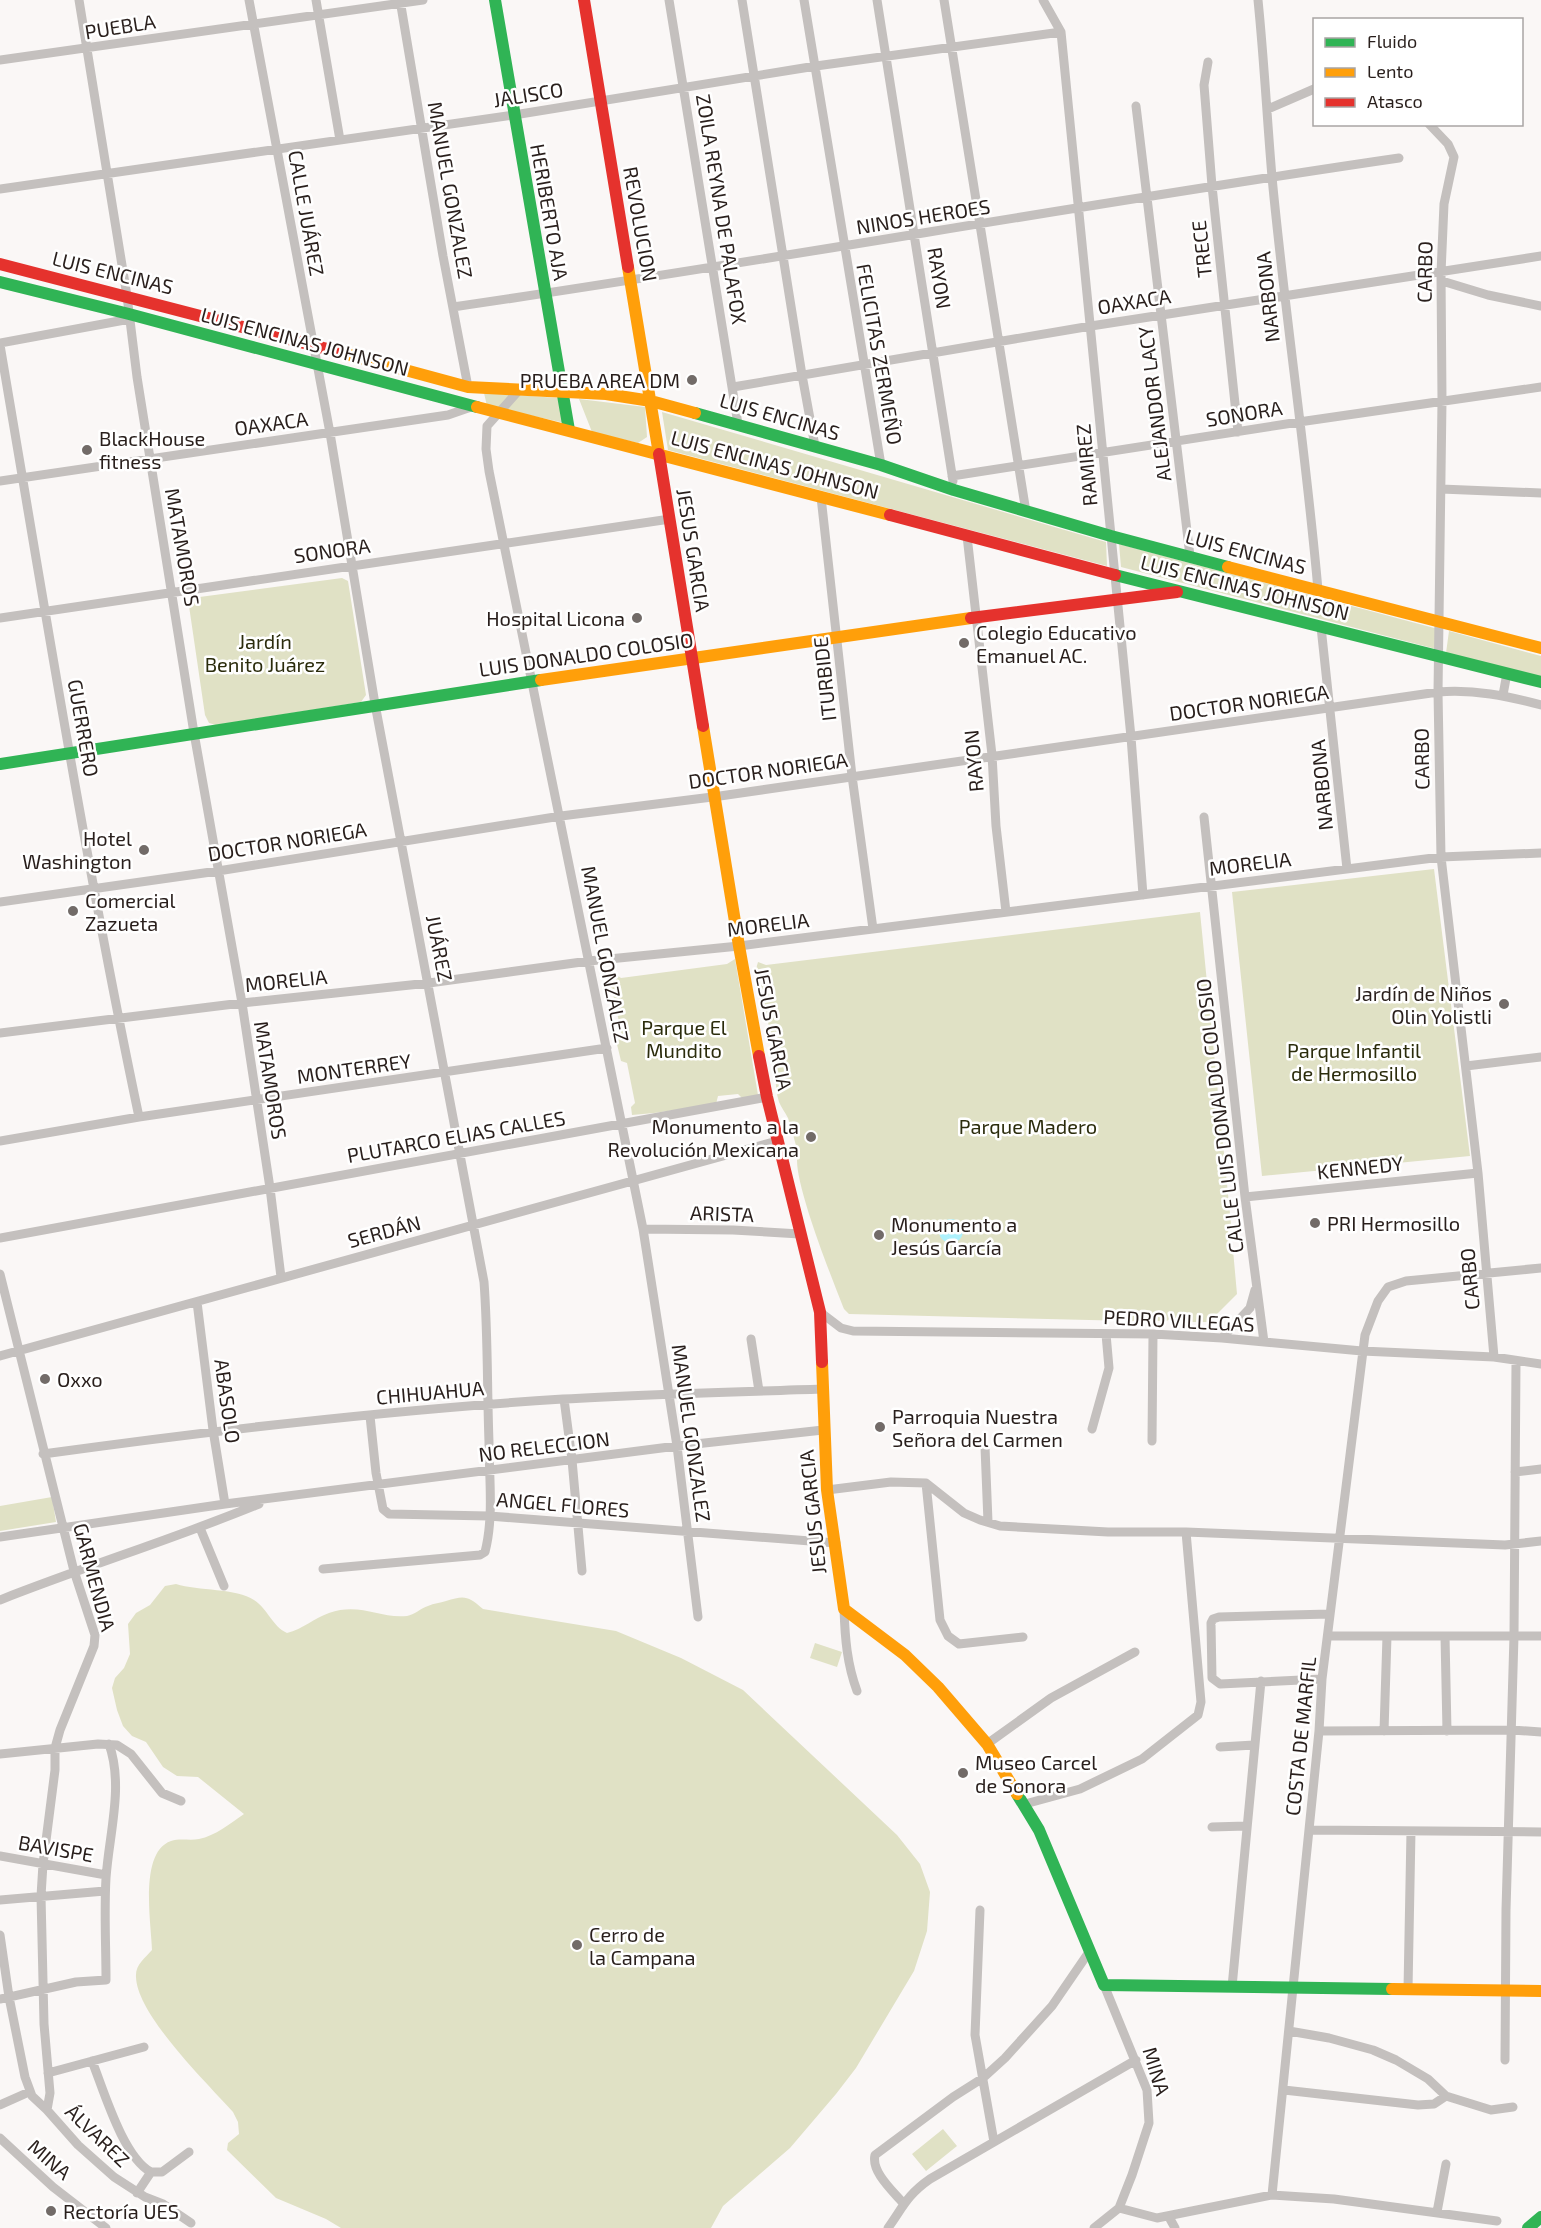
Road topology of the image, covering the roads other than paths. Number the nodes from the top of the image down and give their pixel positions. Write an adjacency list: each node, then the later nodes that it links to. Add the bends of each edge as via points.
1 (79, 0): 19 (street, MATAMOROS)
2 (249, 0): 16 (street, CALLE JUÁREZ)
3 (316, 0): 15 (street)
4 (423, 0): 14 (street, PUEBLA)
5 (495, 0): 30 (main road, HERIBERTO AJA)
6 (584, 0): 27 (main road, REVOLUCION)
7 (669, 0): 25 (street, ZOILA REYNA DE PALAFOX)
8 (742, 0): 24 (street)
9 (804, 0): 23 (street, FELICITAS ZERMEÑO)
10 (877, 0): 20 (street, RAYON)
11 (944, 0): 18 (street)
12 (1043, 0): 17 (street)
13 (1258, 0): 29 (street, NARBONA)
14 (400, 2): 15 (street, PUEBLA); 32 (street, MANUEL GONZALEZ)
15 (319, 15): 16 (street, PUEBLA); 33 (street)
16 (253, 25): 19 (street, PUEBLA); 34 (street, CALLE JUÁREZ)
17 (1061, 32): 18 (street, JALISCO); 41 (street, RAMIREZ)
18 (952, 46): 20 (street, JALISCO); 42 (street)
19 (86, 49): 21 (street, PUEBLA); 36 (street, MATAMOROS)
20 (886, 56): 23 (street, JALISCO); 43 (street, RAYON)
21 (0, 60)
22 (1208, 62): 38 (street, TRECE, via 1204,86)
23 (816, 66): 24 (street, JALISCO); 44 (street, FELICITAS ZERMEÑO)
24 (754, 76): 25 (street, JALISCO); 45 (street)
25 (683, 87): 27 (street, JALISCO); 48 (street, ZOILA REYNA DE PALAFOX)
26 (1313, 89): 29 (street)
27 (600, 101): 30 (street, JALISCO); 50 (main road, REVOLUCION)
28 (1136, 106): 40 (street, ALEJANDOR LACY)
29 (1268, 109): 37 (street, NARBONA)
30 (514, 115): 32 (street, JALISCO); 52 (main road, HERIBERTO AJA)
31 (1431, 126): 49 (street, CARBO, via 1454,157 1444,204)
32 (422, 128): 33 (street, JALISCO); 57 (street, MANUEL GONZALEZ)
33 (340, 140): 34 (street, JALISCO)
34 (277, 149): 36 (street, JALISCO); 63 (street, CALLE JUÁREZ)
35 (1399, 158): 37 (street, NINOS HEROES)
36 (106, 174): 39 (street, JALISCO); 53 (street, MATAMOROS)
37 (1272, 176): 38 (street, NINOS HEROES); 54 (street, NARBONA)
38 (1212, 186): 40 (street, NINOS HEROES); 55 (street, TRECE)
39 (0, 189)
40 (1146, 198): 41 (street, NINOS HEROES); 58 (street, ALEJANDOR LACY)
41 (1080, 209): 42 (street, NINOS HEROES); 60 (street, RAMIREZ)
42 (981, 225): 43 (street, NINOS HEROES); 61 (street)
43 (915, 236): 44 (street, NINOS HEROES); 64 (street, RAYON)
44 (844, 247): 45 (street, NINOS HEROES); 66 (street, FELICITAS ZERMEÑO)
45 (783, 256): 48 (street, NINOS HEROES); 67 (street)
46 (1541, 256): 49 (street, OAXACA)
47 (0, 264): 53 (main road, LUIS ENCINAS)
48 (712, 267): 50 (street, NINOS HEROES); 69 (street, ZOILA REYNA DE PALAFOX)
49 (1441, 277): 54 (street, OAXACA); 56 (street, via 1488,295); 74 (street, CARBO)
50 (631, 281): 52 (street, NINOS HEROES); 73 (main road, REVOLUCION)
51 (0, 282): 59 (main road, LUIS ENCINAS JOHNSON)
52 (545, 294): 57 (street, NINOS HEROES); 72 (main road, HERIBERTO AJA)
53 (127, 296): 59 (street, MATAMOROS); 63 (main road, LUIS ENCINAS)
54 (1285, 296): 55 (street, OAXACA); 77 (street, NARBONA)
55 (1226, 305): 58 (street, OAXACA); 80 (street, TRECE)
56 (1541, 306)
57 (453, 307): 68 (street, MANUEL GONZALEZ)
58 (1161, 315): 60 (street, OAXACA); 82 (street, ALEJANDOR LACY)
59 (130, 316): 62 (street); 65 (main road, LUIS ENCINAS JOHNSON); 86 (street, MATAMOROS)
60 (1091, 326): 61 (street, OAXACA); 84 (street, RAMIREZ)
61 (1000, 342): 64 (street, OAXACA); 88 (street)
62 (0, 344): 90 (street, GUERRERO)
63 (313, 344): 65 (street, CALLE JUÁREZ); 68 (main road, LUIS ENCINAS)
64 (933, 354): 66 (street, OAXACA); 89 (street, RAYON)
65 (316, 363): 75 (main road, LUIS ENCINAS JOHNSON); 81 (street, CALLE JUÁREZ)
66 (864, 365): 67 (street, OAXACA); 87 (street, FELICITAS ZERMEÑO)
67 (802, 375): 69 (street, OAXACA); 83 (street)
68 (468, 387): 71 (main road, LUIS ENCINAS)
69 (733, 387): 78 (street, ZOILA REYNA DE PALAFOX)
70 (1541, 387): 74 (street, SONORA)
71 (520, 390): 72 (main road, LUIS ENCINAS); 76 (street, MANUEL GONZALEZ)
72 (561, 391): 73 (main road, LUIS ENCINAS); 79 (main road, HERIBERTO AJA)
73 (651, 401): 78 (main road, LUIS ENCINAS); 85 (main road, REVOLUCION)
74 (1442, 401): 77 (street, SONORA); 92 (street, CARBO)
75 (474, 406): 76 (main road, LUIS ENCINAS JOHNSON); 81 (street, OAXACA, via 448,415)
76 (500, 412): 79 (main road, LUIS ENCINAS JOHNSON); 100 (street, MANUEL GONZALEZ, via 487,426 485,437)
77 (1299, 422): 80 (street, SONORA); 104 (street, NARBONA)
78 (738, 424): 83 (main road, LUIS ENCINAS)
79 (569, 430): 85 (main road, LUIS ENCINAS JOHNSON)
80 (1238, 432): 82 (street, SONORA)
81 (330, 433): 86 (street, OAXACA); 102 (street, JUÁREZ)
82 (1176, 441): 84 (street, SONORA); 101 (street, ALEJANDOR LACY)
83 (815, 446): 87 (main road, LUIS ENCINAS)
84 (1103, 453): 88 (street, SONORA); 99 (street, RAMIREZ)
85 (659, 454): 95 (main road, LUIS ENCINAS JOHNSON); 97 (main road, JESUS GARCIA)
86 (150, 459): 90 (street, OAXACA); 105 (street, MATAMOROS)
87 (881, 465): 93 (main road, LUIS ENCINAS)
88 (1019, 466): 89 (street, SONORA); 96 (street)
89 (952, 476): 93 (street, RAYON)
90 (23, 478): 91 (street, OAXACA); 108 (street, GUERRERO)
91 (0, 481)
92 (1441, 489): 94 (street); 111 (street, CARBO)
93 (954, 490): 96 (main road, LUIS ENCINAS)
94 (1541, 493)
95 (821, 497): 98 (main road, LUIS ENCINAS JOHNSON); 113 (street, ITURBIDE)
96 (1026, 512): 99 (main road, LUIS ENCINAS)
97 (670, 519): 100 (street, SONORA); 116 (main road, JESUS GARCIA)
98 (967, 536): 103 (main road, LUIS ENCINAS JOHNSON); 109 (street, RAYON)
99 (1111, 536): 101 (main road, LUIS ENCINAS); 103 (street, RAMIREZ)
100 (503, 543): 102 (street, SONORA); 118 (street, MANUEL GONZALEZ)
101 (1190, 556): 104 (main road, LUIS ENCINAS)
102 (353, 565): 105 (street, SONORA); 122 (street, JUÁREZ)
103 (1115, 575): 106 (main road, LUIS ENCINAS JOHNSON); 107 (street, RAMIREZ)
104 (1318, 590): 111 (main road, LUIS ENCINAS)
105 (172, 592): 108 (street, SONORA); 125 (street, MATAMOROS)
106 (1180, 592): 107 (main road, LUIS DONALDO COLOSIO); 112 (main road, LUIS ENCINAS JOHNSON)
107 (1117, 598): 109 (main road, LUIS DONALDO COLOSIO); 126 (street, RAMIREZ)
108 (44, 611): 110 (street, SONORA); 127 (street, GUERRERO)
109 (976, 617): 113 (main road, LUIS DONALDO COLOSIO); 128 (street, RAYON)
110 (0, 618)
111 (1440, 621): 114 (main road, LUIS ENCINAS); 115 (street, CARBO)
112 (1321, 627): 115 (main road, LUIS ENCINAS JOHNSON); 124 (street, NARBONA)
113 (837, 636): 116 (main road, LUIS DONALDO COLOSIO); 130 (street, ITURBIDE)
114 (1541, 648)
115 (1438, 656): 117 (main road, LUIS ENCINAS JOHNSON); 120 (street, CARBO)
116 (692, 658): 118 (main road, LUIS DONALDO COLOSIO); 131 (main road, JESUS GARCIA)
117 (1507, 673): 119 (main road, LUIS ENCINAS JOHNSON); 121 (street)
118 (532, 682): 122 (main road, LUIS DONALDO COLOSIO); 132 (street, MANUEL GONZALEZ)
119 (1541, 682)
120 (1438, 692): 121 (street, DOCTOR NORIEGA); 124 (street, DOCTOR NORIEGA); 136 (street, CARBO)
121 (1503, 695): 123 (street, DOCTOR NORIEGA)
122 (375, 704): 125 (main road, LUIS DONALDO COLOSIO); 134 (street, JUÁREZ)
123 (1541, 705)
124 (1332, 708): 126 (street, DOCTOR NORIEGA); 137 (street, NARBONA)
125 (194, 733): 127 (main road, LUIS DONALDO COLOSIO); 138 (street, MATAMOROS)
126 (1131, 737): 128 (street, DOCTOR NORIEGA); 141 (street, RAMIREZ)
127 (71, 752): 129 (main road, LUIS DONALDO COLOSIO); 140 (street, GUERRERO)
128 (992, 755): 130 (street, DOCTOR NORIEGA); 143 (street, RAYON)
129 (0, 764)
130 (852, 776): 131 (street, DOCTOR NORIEGA); 144 (street, ITURBIDE)
131 (715, 796): 132 (street, DOCTOR NORIEGA); 145 (main road, JESUS GARCIA)
132 (561, 816): 134 (street, DOCTOR NORIEGA); 146 (street, MANUEL GONZALEZ)
133 (1204, 817): 139 (street, CALLE LUIS DONALDO COLOSIO)
134 (401, 842): 138 (street, DOCTOR NORIEGA); 147 (street, JUÁREZ)
135 (1541, 853): 136 (street, MORELIA)
136 (1441, 857): 137 (street, MORELIA); 153 (street, CARBO)
137 (1347, 869): 139 (street, MORELIA)
138 (218, 871): 140 (street, DOCTOR NORIEGA); 148 (street, MATAMOROS)
139 (1211, 886): 141 (street, MORELIA); 165 (street, CALLE LUIS DONALDO COLOSIO)
140 (94, 888): 142 (street, DOCTOR NORIEGA); 149 (street, GUERRERO)
141 (1143, 895): 143 (street, MORELIA)
142 (0, 902)
143 (1006, 912): 144 (street, MORELIA)
144 (873, 929): 145 (street, MORELIA)
145 (739, 946): 146 (street, MORELIA); 155 (main road, JESUS GARCIA)
146 (589, 961): 147 (street, MORELIA); 151 (street, MANUEL GONZALEZ)
147 (429, 983): 148 (street, MORELIA); 154 (street, JUÁREZ)
148 (242, 1003): 149 (street, MORELIA); 156 (street, MATAMOROS)
149 (118, 1019): 150 (street, MORELIA); 157 (street, GUERRERO)
150 (0, 1034)
151 (607, 1048): 154 (street, MONTERREY); 158 (street, MANUEL GONZALEZ)
152 (1541, 1057): 153 (street)
153 (1466, 1066): 162 (street, CARBO)
154 (443, 1073): 156 (street, MONTERREY); 161 (street, JUÁREZ)
155 (767, 1097): 158 (street, PLUTARCO ELIAS CALLES); 160 (main road, JESUS GARCIA)
156 (256, 1100): 157 (street, MONTERREY); 164 (street, MATAMOROS)
157 (139, 1117): 159 (street, MONTERREY)
158 (622, 1124): 161 (street, PLUTARCO ELIAS CALLES); 163 (street, MANUEL GONZALEZ)
159 (0, 1141)
160 (777, 1141): 163 (street, SERDÁN); 168 (main road, JESUS GARCIA)
161 (459, 1154): 164 (street, PLUTARCO ELIAS CALLES); 166 (street, JUÁREZ)
162 (1478, 1173): 165 (street, KENNEDY); 171 (street, CARBO)
163 (634, 1182): 166 (street, SERDÁN); 167 (street, MANUEL GONZALEZ)
164 (270, 1188): 169 (street, PLUTARCO ELIAS CALLES); 173 (street, MATAMOROS)
165 (1245, 1197): 174 (street, CALLE LUIS DONALDO COLOSIO)
166 (473, 1226): 173 (street, SERDÁN); 192 (street, JUÁREZ, via 484,1282)
167 (643, 1229): 168 (street, ARISTA); 190 (street, MANUEL GONZALEZ)
168 (800, 1234): 176 (main road, JESUS GARCIA)
169 (0, 1238)
170 (1541, 1268): 171 (street)
171 (1485, 1272): 183 (street, COSTA DE MARFIL, via 1406,1281 1388,1287 1371,1317); 185 (street, CARBO)
172 (0, 1274): 182 (street, GARMENDIA)
173 (281, 1277): 175 (street, SERDÁN)
174 (1257, 1285): 179 (street, via 1250,1308); 181 (street, CALLE LUIS DONALDO COLOSIO)
175 (197, 1302): 182 (street, SERDÁN); 196 (street, ABASOLO)
176 (820, 1312): 177 (street, PEDRO VILLEGAS, via 841,1328 853,1331); 188 (main road, JESUS GARCIA)
177 (1106, 1334): 178 (street, PEDRO VILLEGAS); 194 (street, via 1109,1368)
178 (1153, 1334): 179 (street, PEDRO VILLEGAS); 197 (street)
179 (1222, 1338): 181 (street, PEDRO VILLEGAS)
180 (751, 1339): 189 (street)
181 (1264, 1342): 183 (street, PEDRO VILLEGAS)
182 (19, 1350): 184 (street, SERDÁN); 200 (street, GARMENDIA)
183 (1362, 1351): 185 (street, PEDRO VILLEGAS); 218 (street, COSTA DE MARFIL)
184 (0, 1356)
185 (1494, 1358): 186 (street, PEDRO VILLEGAS)
186 (1516, 1362): 187 (street, PEDRO VILLEGAS); 204 (street)
187 (1541, 1364)
188 (822, 1389): 189 (street, CHIHUAHUA); 195 (main road, JESUS GARCIA)
189 (759, 1391): 190 (street, CHIHUAHUA)
190 (669, 1395): 191 (street, CHIHUAHUA); 198 (street, MANUEL GONZALEZ)
191 (564, 1399): 192 (street, CHIHUAHUA); 201 (street)
192 (488, 1405): 193 (street, CHIHUAHUA); 203 (street, JUÁREZ)
193 (369, 1416): 196 (street, CHIHUAHUA); 206 (street, ANGEL FLORES)
194 (1092, 1429)
195 (823, 1430): 198 (street, NO RELECCION); 207 (main road, JESUS GARCIA)
196 (213, 1431): 200 (street, CHIHUAHUA); 209 (street, ABASOLO)
197 (1152, 1441)
198 (677, 1446): 201 (street, NO RELECCION); 215 (street, MANUEL GONZALEZ)
199 (985, 1447): 212 (street)
200 (44, 1454): 213 (street, GARMENDIA)
201 (572, 1460): 203 (street, NO RELECCION); 211 (street)
202 (1541, 1469): 204 (street)
203 (490, 1471): 206 (street, NO RELECCION); 210 (street, JUÁREZ)
204 (1515, 1472): 221 (street)
205 (926, 1483): 207 (street, via 891,1482); 212 (street, via 964,1513); 235 (street, via 940,1620 948,1636 959,1644)
206 (378, 1485): 208 (street, NO RELECCION); 210 (street, ANGEL FLORES, via 383,1509 389,1514)
207 (827, 1490): 220 (main road, JESUS GARCIA)
208 (270, 1500): 209 (street); 214 (street)
209 (225, 1504): 213 (street)
210 (489, 1516): 211 (street, ANGEL FLORES); 222 (street, JUÁREZ, via 483,1554)
211 (577, 1522): 215 (street, ANGEL FLORES); 224 (street)
212 (988, 1522): 216 (street, via 1037,1528)
213 (63, 1527): 217 (street); 223 (street, GARMENDIA)
214 (200, 1528): 223 (street); 225 (street)
215 (688, 1532): 220 (street, ANGEL FLORES); 229 (street, MANUEL GONZALEZ)
216 (1186, 1532): 218 (street); 252 (street, via 1201,1702 1198,1715 1142,1759 1080,1789)
217 (0, 1537)
218 (1340, 1538): 221 (street); 228 (street, COSTA DE MARFIL)
219 (1541, 1541): 221 (street)
220 (836, 1543): 227 (main road, JESUS GARCIA)
221 (1515, 1545): 230 (street)
222 (323, 1569)
223 (74, 1571): 226 (street); 249 (street, GARMENDIA, via 96,1641)
224 (582, 1571)
225 (224, 1586)
226 (0, 1599)
227 (844, 1609): 239 (street, via 846,1649); 246 (main road, via 905,1654)
228 (1330, 1614): 231 (street, COSTA DE MARFIL); 238 (street, via 1213,1619 1212,1678 1220,1684)
229 (698, 1617)
230 (1515, 1635): 233 (street); 234 (street); 240 (street)
231 (1328, 1636): 232 (street); 237 (street, COSTA DE MARFIL)
232 (1387, 1636): 233 (street); 242 (street)
233 (1445, 1636): 243 (street)
234 (1541, 1636)
235 (1023, 1637)
236 (1135, 1652): 246 (street, via 1051,1698)
237 (1322, 1679): 238 (street); 241 (street, COSTA DE MARFIL)
238 (1261, 1681): 247 (street)
239 (857, 1691)
240 (1512, 1730): 243 (street); 244 (street); 257 (street)
241 (1319, 1731): 242 (street); 255 (street, COSTA DE MARFIL)
242 (1384, 1731): 243 (street)
243 (1447, 1731)
244 (1541, 1732)
245 (109, 1744): 249 (street); 251 (street, via 125,1748 162,1793); 261 (street, via 115,1789)
246 (987, 1744): 252 (main road)
247 (1254, 1744): 248 (street); 253 (street)
248 (1220, 1747)
249 (55, 1748): 250 (street); 260 (street, GARMENDIA)
250 (0, 1754)
251 (180, 1801)
252 (1025, 1804): 267 (main road)
253 (1246, 1826): 254 (street); 269 (street)
254 (1212, 1827)
255 (1309, 1830): 256 (street); 270 (street, COSTA DE MARFIL)
256 (1411, 1831): 257 (street); 272 (street)
257 (1509, 1832): 258 (street); 273 (street)
258 (1541, 1832)
259 (0, 1856): 260 (street, BAVISPE)
260 (43, 1864): 261 (street, BAVISPE); 263 (street, GARMENDIA)
261 (106, 1875): 262 (street)
262 (105, 1891): 263 (street); 271 (street, via 105,1980)
263 (41, 1896): 264 (street); 271 (street, GARMENDIA)
264 (0, 1900)
265 (980, 1910): 282 (street, via 975,2035)
266 (0, 1935): 275 (street)
267 (1089, 1952): 268 (main road); 282 (street, via 1052,2006)
268 (1104, 1985): 269 (main road); 278 (street, MINA)
269 (1232, 1986): 270 (main road)
270 (1293, 1987): 272 (main road); 276 (street, COSTA DE MARFIL)
271 (44, 1988): 275 (street); 281 (street, GARMENDIA)
272 (1407, 1989): 273 (main road)
273 (1505, 1991): 274 (main road); 279 (street)
274 (1541, 1991)
275 (4, 1998): 284 (street)
276 (1289, 2031): 283 (street, COSTA DE MARFIL); 285 (street, via 1352,2043 1389,2057 1428,2079)
277 (144, 2047): 280 (street)
278 (1136, 2060): 290 (street); 297 (street, MINA, via 1147,2090 1149,2122)
279 (1505, 2060)
280 (92, 2061): 281 (street); 293 (street, via 124,2141 138,2163)
281 (48, 2073): 287 (street, GARMENDIA)
282 (982, 2078): 290 (street); 296 (street, via 875,2155 878,2170)
283 (1284, 2090): 285 (street, via 1418,2105 1434,2104); 295 (street, COSTA DE MARFIL)
284 (29, 2092): 286 (street); 287 (street, ÁLVAREZ)
285 (1446, 2096): 288 (street, via 1491,2110)
286 (0, 2105)
287 (48, 2107): 294 (street, ÁLVAREZ, via 85,2152)
288 (1513, 2107)
289 (0, 2138): 304 (street, MINA, via 53,2187)
290 (994, 2142): 296 (street, via 915,2189)
291 (189, 2152): 293 (street, via 162,2172)
292 (1446, 2164): 298 (street)
293 (151, 2172): 294 (street)
294 (137, 2193): 303 (street, ÁLVAREZ, via 163,2204)
295 (1272, 2196): 298 (street); 299 (street)
296 (903, 2203): 305 (street)
297 (1119, 2208): 301 (street); 306 (street, MINA)
298 (1437, 2212): 302 (street)
299 (1169, 2217): 301 (street); 308 (street)
300 (1541, 2217): 309 (main road)
301 (1150, 2218): 307 (street)
302 (1497, 2221)
303 (191, 2223)
304 (106, 2228)
305 (888, 2228)
306 (1094, 2228)
307 (1147, 2228)
308 (1175, 2228)
309 (1528, 2228)

